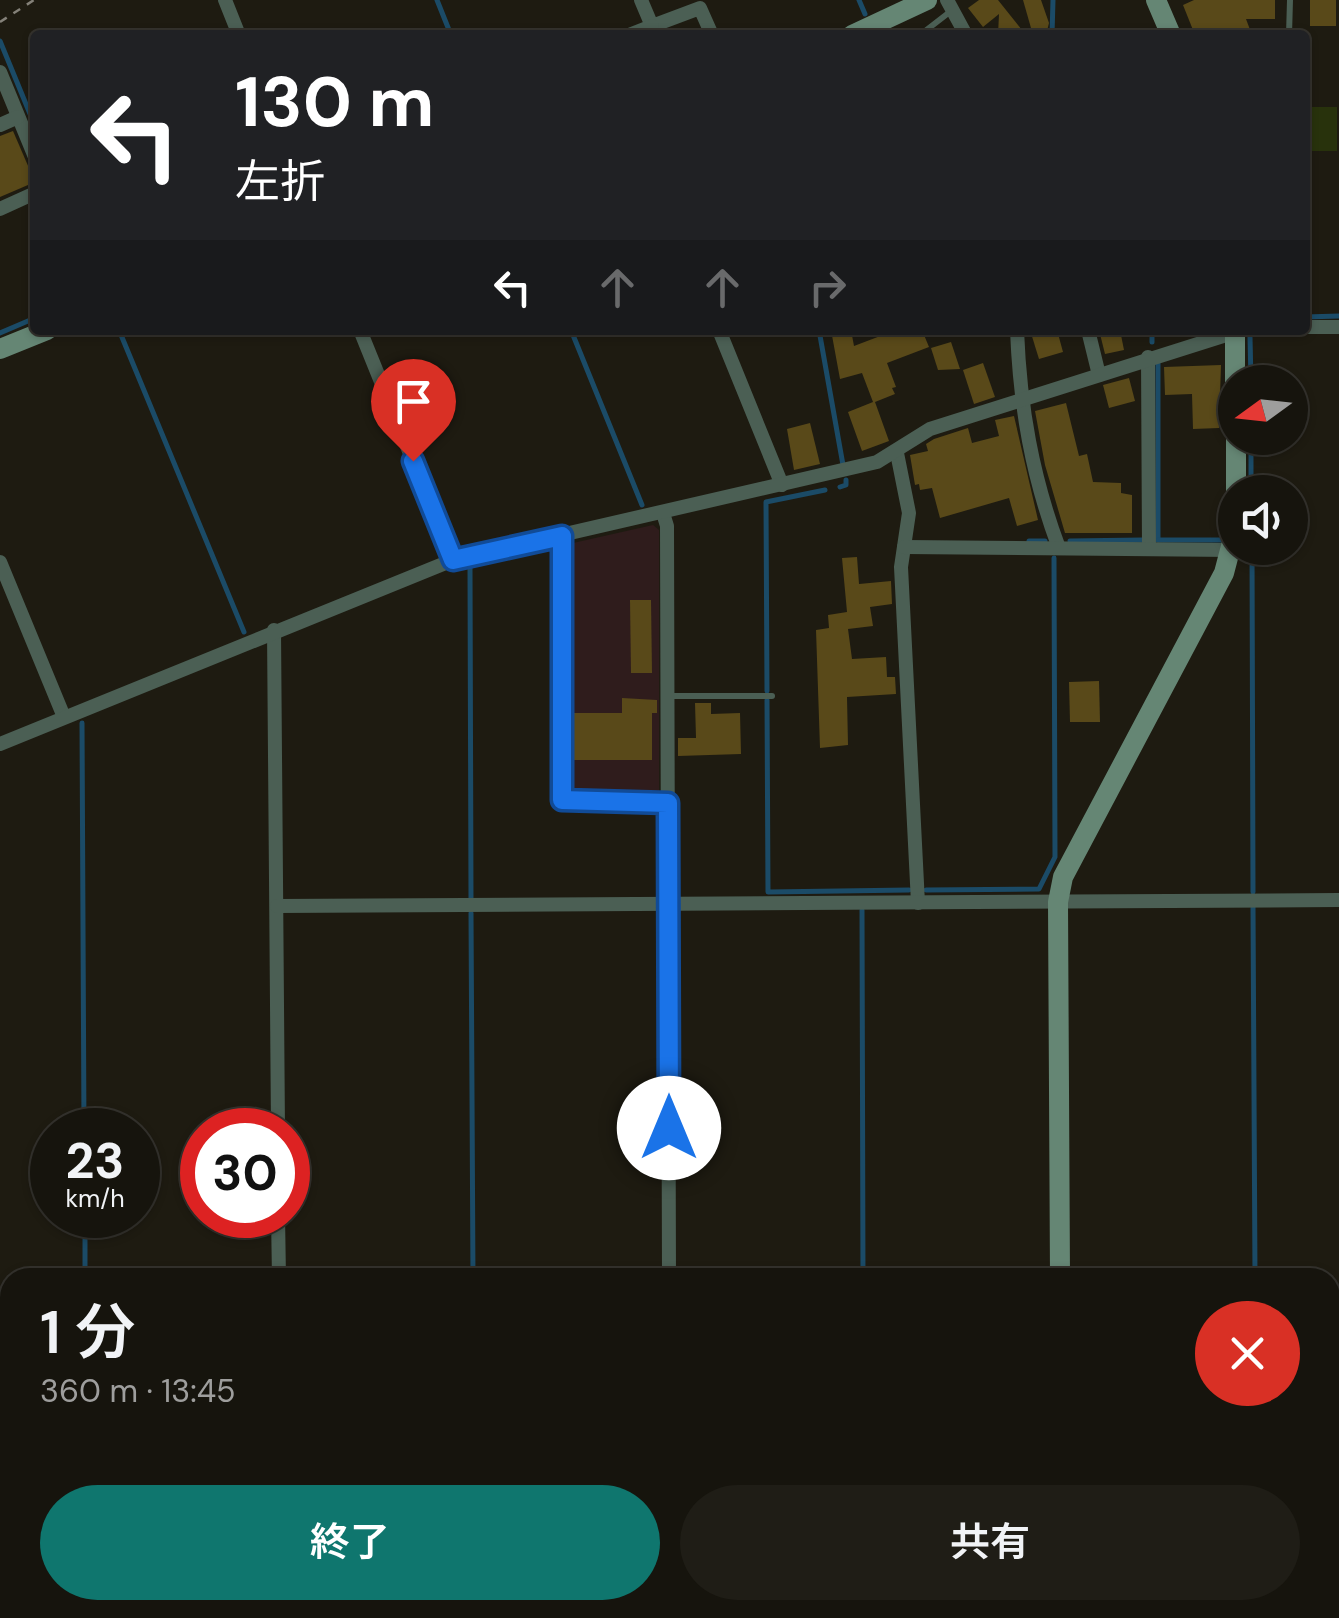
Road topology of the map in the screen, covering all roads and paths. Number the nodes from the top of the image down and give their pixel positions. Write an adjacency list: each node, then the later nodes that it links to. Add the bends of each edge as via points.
1 (34, 0): 8 (path)
2 (225, 0): 10 (street)
3 (641, 0): 9 (street)
4 (927, 0): 13 (street)
5 (1156, 0): 16 (street)
6 (1290, 0): 17 (lane)
7 (950, 5): 14 (lane); 15 (street)
8 (0, 22)
9 (652, 26): 11 (street); 12 (street, via 700,8)
10 (237, 30)
11 (642, 30)
12 (710, 30)
13 (863, 30)
14 (925, 30)
15 (963, 30)
16 (1169, 30)
17 (1290, 30)
18 (0, 72): 19 (street)
19 (18, 117): 20 (street); 21 (street)
20 (0, 124)
21 (30, 146)
22 (30, 195): 23 (street)
23 (0, 209)
24 (1310, 327): 25 (street)
25 (1339, 327)
26 (35, 335): 33 (street)
27 (362, 335): 46 (street)
28 (721, 335): 39 (street)
29 (1016, 335): 37 (street)
30 (1089, 335): 36 (street)
31 (1224, 335): 34 (street)
32 (1238, 335): 35 (street)
33 (0, 349)
34 (1148, 357): 36 (street); 45 (street)
35 (1236, 365)
36 (1098, 375): 37 (street)
37 (1020, 402): 38 (street, via 930,429); 44 (street, via 1038,492)
38 (897, 453): 39 (street); 43 (street, via 909,514)
39 (782, 485): 40 (street)
40 (663, 513): 41 (street); 50 (street)
41 (562, 536): 46 (street); 54 (street, via 562,800)
42 (1218, 543): 45 (street)
43 (904, 547): 44 (street); 57 (street)
44 (1058, 548): 45 (street)
45 (1150, 549)
46 (453, 560): 49 (street)
47 (0, 562): 52 (street)
48 (1226, 565): 56 (street, via 1063,876)
49 (274, 630): 52 (street); 59 (street)
50 (668, 696): 51 (lane); 54 (street)
51 (772, 696)
52 (64, 718): 53 (street)
53 (0, 744)
54 (668, 803): 58 (street)
55 (1339, 900): 56 (street)
56 (1058, 902): 57 (street); 64 (street)
57 (918, 903): 58 (street)
58 (668, 904): 59 (street); 63 (street)
59 (277, 906): 60 (street)
60 (278, 1108)
61 (278, 1238): 62 (street)
62 (278, 1268)
63 (669, 1268)
64 (1060, 1268)

